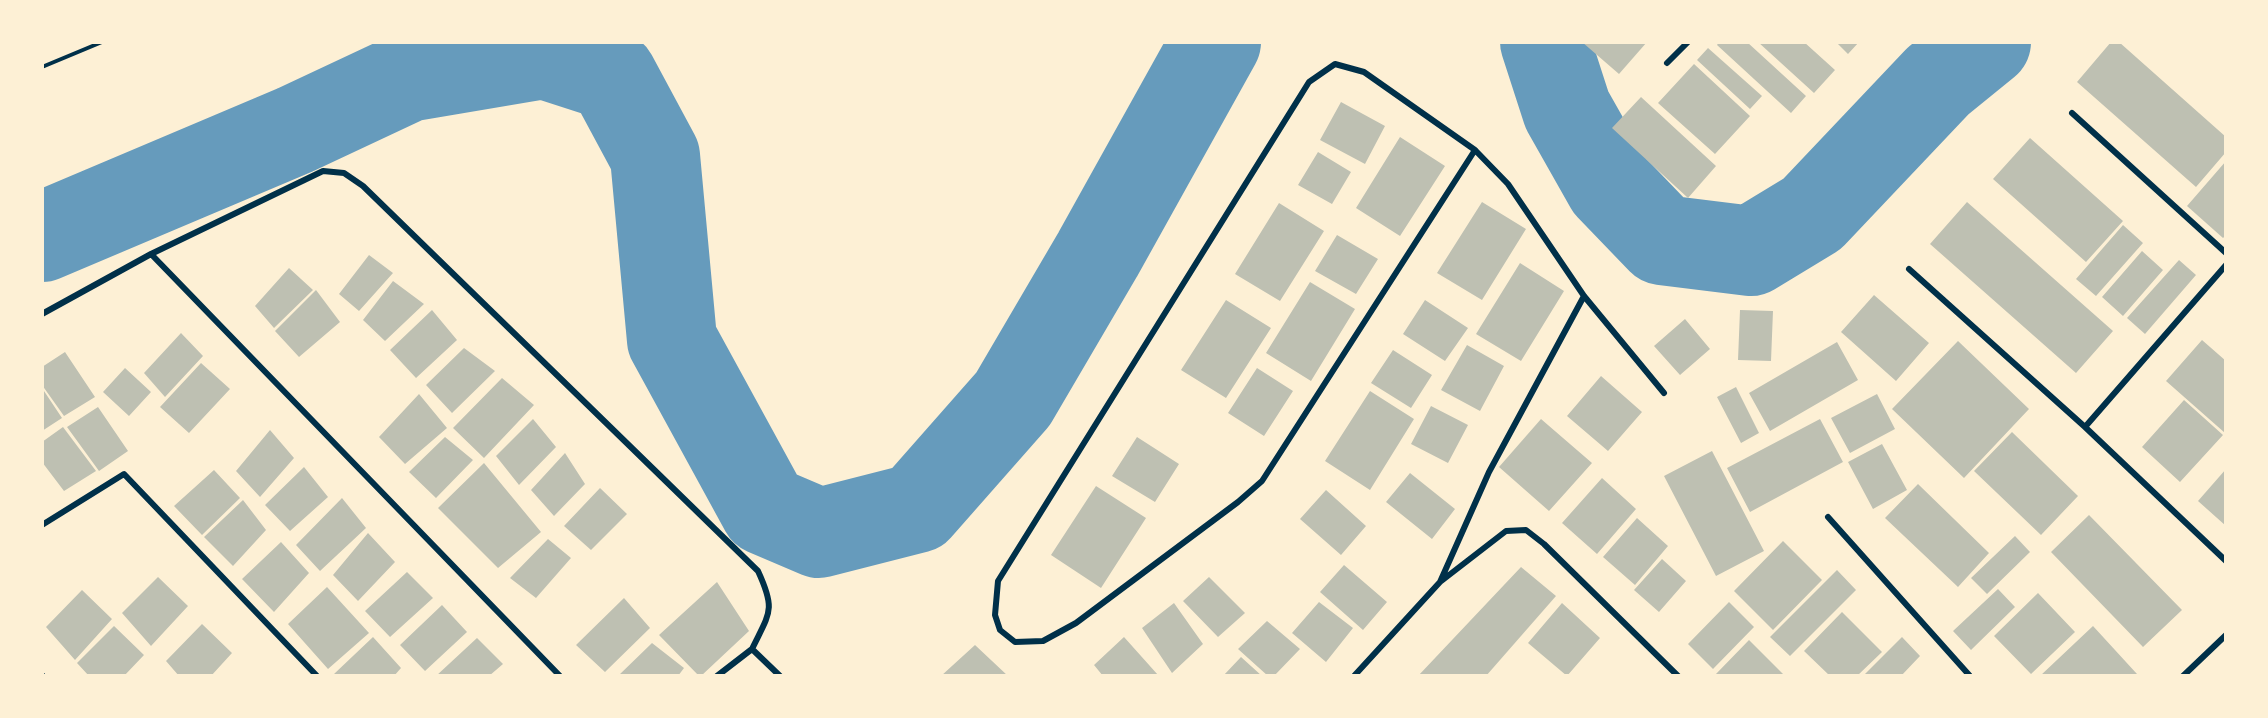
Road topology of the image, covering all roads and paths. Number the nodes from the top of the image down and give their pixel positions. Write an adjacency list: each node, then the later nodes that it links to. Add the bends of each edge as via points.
1 (102, 42): 4 (path)
2 (1688, 42): 3 (street)
3 (1667, 63)
4 (42, 66)
5 (2072, 113): 7 (street)
6 (1475, 150): 6 (street, via 1262,481 1076,623 1043,641 1015,642 1000,630 995,615 998,581 1309,82 1335,64 1364,72); 11 (street, via 1508,184)
7 (2226, 253)
8 (152, 254): 12 (street); 20 (street, via 323,171 344,172 363,186 758,571 770,612); 22 (street)
9 (2226, 265): 14 (street)
10 (1910, 268): 14 (street)
11 (1584, 296): 13 (street); 18 (street, via 1489,472)
12 (42, 314)
13 (1664, 393)
14 (2085, 427): 17 (street)
15 (1828, 517): 27 (street)
16 (42, 525): 21 (street, via 124,474)
17 (2226, 561)
18 (1440, 582): 25 (street); 26 (street, via 1506,531 1526,530 1545,544)
19 (2226, 635): 28 (street)
20 (752, 649): 23 (street); 24 (street)
21 (317, 676)
22 (560, 676)
23 (717, 676)
24 (780, 676)
25 (1354, 676)
26 (1678, 676)
27 (1970, 676)
28 (2183, 676)

